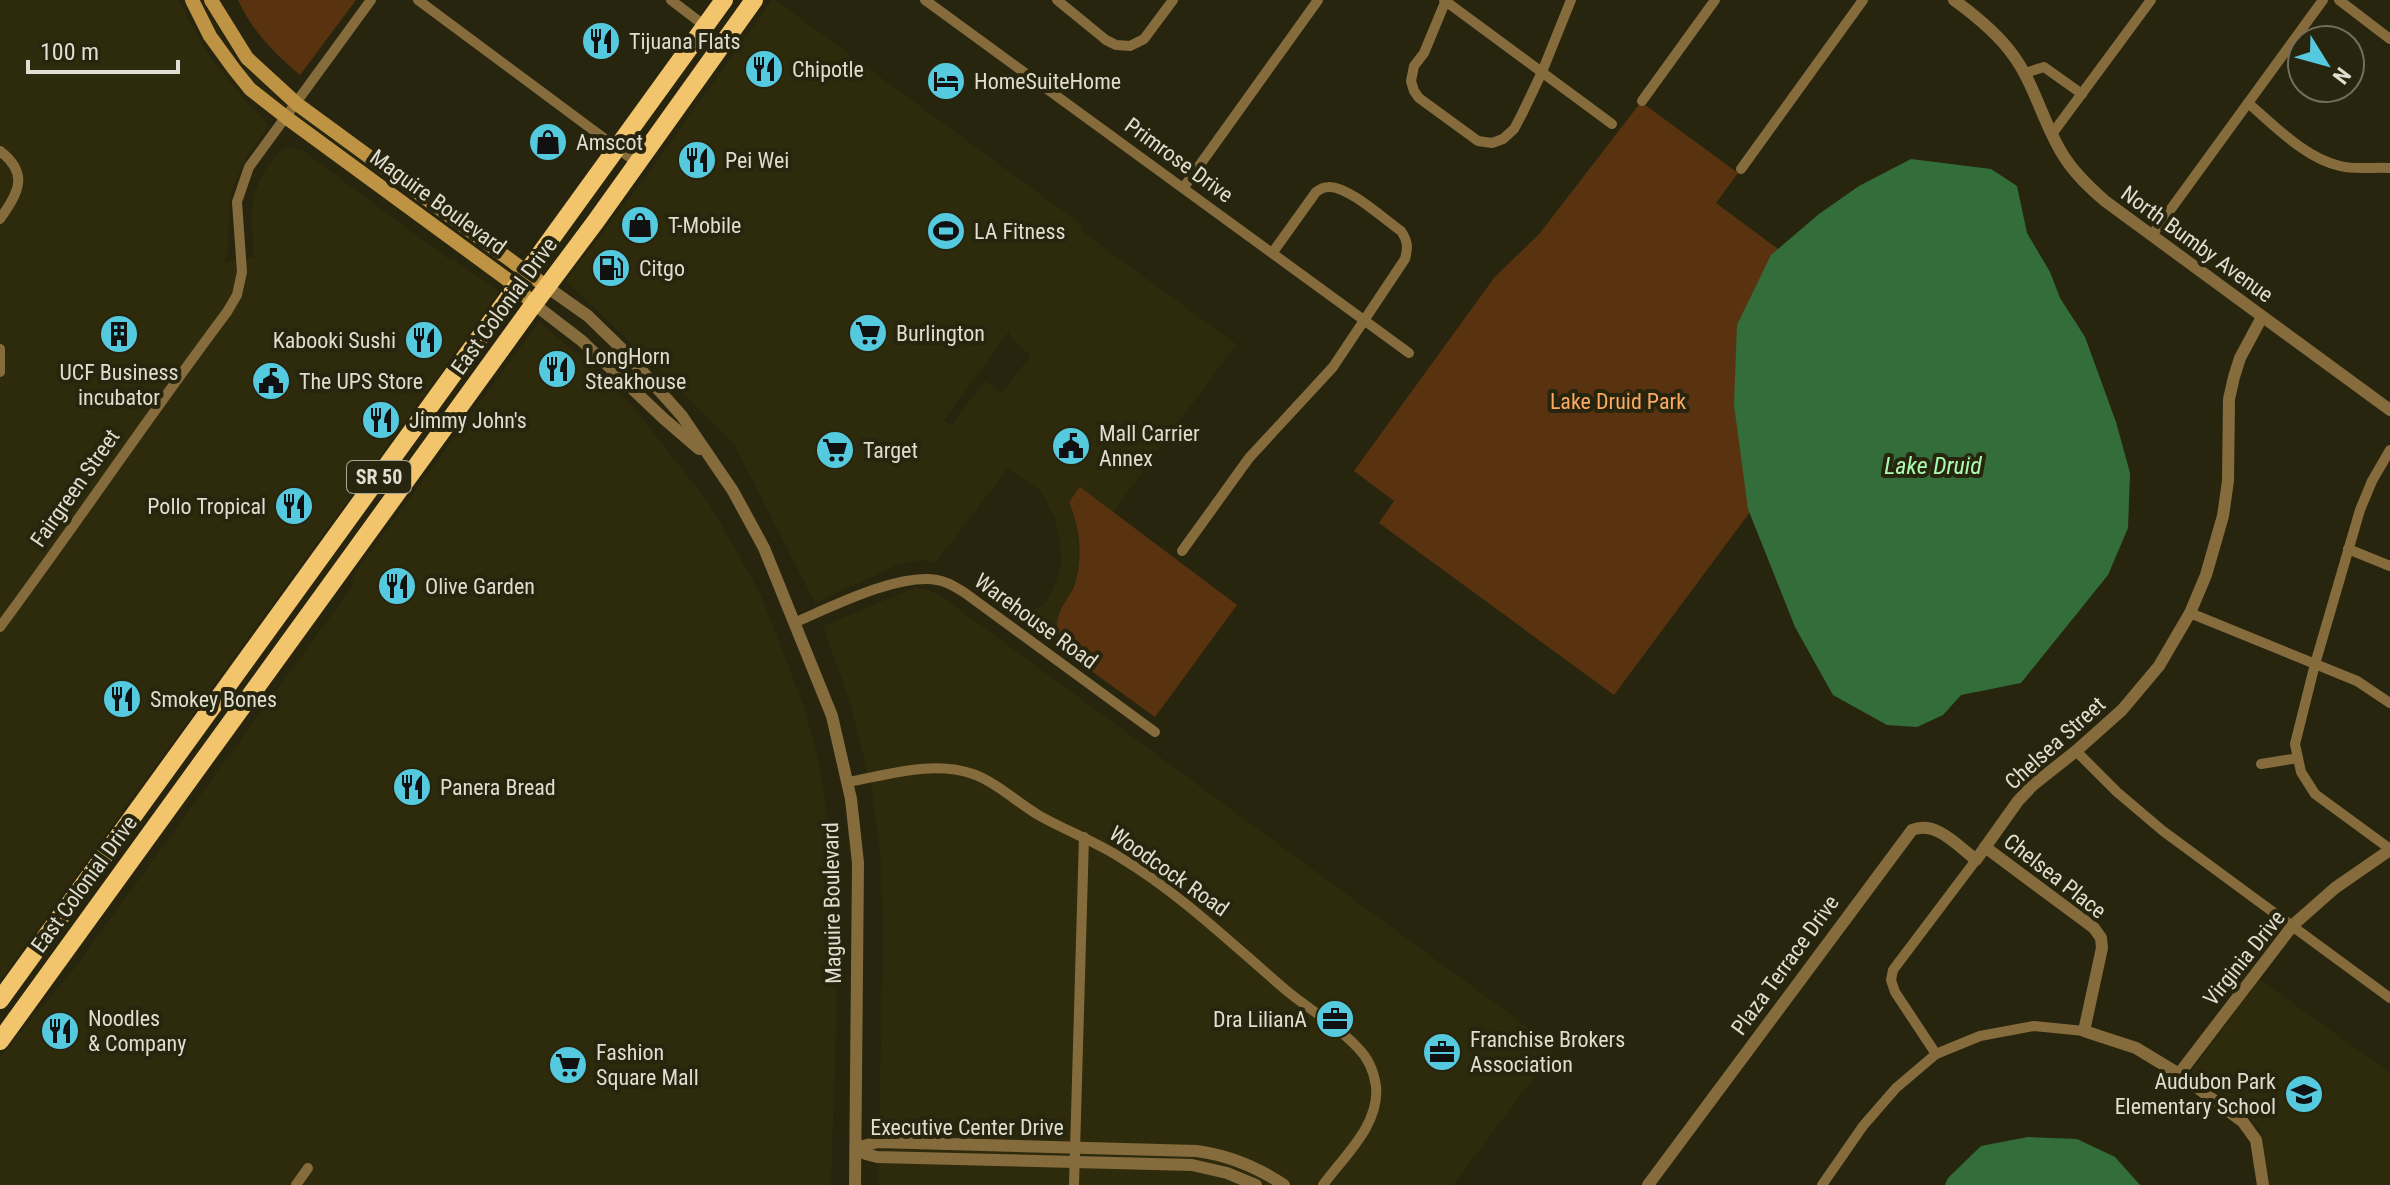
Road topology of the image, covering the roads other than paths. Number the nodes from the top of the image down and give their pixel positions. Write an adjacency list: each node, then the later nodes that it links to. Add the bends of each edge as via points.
1 (192, 0): 30 (main road, Maguire Boulevard, via 210,36 250,89)
2 (211, 0): 29 (main road, Maguire Boulevard, via 247,58)
3 (371, 0): 29 (street, Fairgreen Street)
4 (418, 0): 33 (street)
5 (671, 0): 21 (street)
6 (724, 0): 21 (highway, East Colonial Drive / SR 50)
7 (754, 0): 23 (highway, East Colonial Drive / SR 50)
8 (925, 0): 20 (street, Primrose Drive)
9 (1057, 0): 10 (street, via 1106,40 1130,46 1144,39)
10 (1173, 0)
11 (1318, 0): 38 (street)
12 (1445, 0): 24 (street); 24 (street, via 1411,81 1419,98 1468,135 1492,143 1503,139 1514,129)
13 (1571, 0): 24 (street)
14 (1715, 0): 27 (street)
15 (1863, 0): 37 (street)
16 (1954, 0): 25 (street, North Bumby Avenue, via 1992,30)
17 (2151, 0): 26 (street)
18 (2323, 0): 28 (street)
19 (2339, 0): 22 (street)
20 (939, 4): 38 (street, Primrose Drive)
21 (705, 26): 23 (street); 33 (highway, East Colonial Drive / SR 50)
22 (2390, 39)
23 (715, 53): 35 (highway, East Colonial Drive / SR 50)
24 (1542, 72): 31 (street)
25 (2025, 73): 26 (street, via 2044,67); 32 (street, North Bumby Avenue)
26 (2082, 94): 32 (street)
27 (1642, 101)
28 (2248, 103): 36 (street, via 2323,161); 40 (street)
29 (297, 104): 30 (street, Fairgreen Street); 42 (main road, Maguire Boulevard)
30 (287, 118): 42 (main road, Maguire Boulevard); 61 (street, Fairgreen Street, via 249,167 237,202 242,272 232,304)
31 (1612, 124)
32 (2052, 134): 40 (street, North Bumby Avenue, via 2088,186)
33 (617, 148): 35 (street); 42 (highway, East Colonial Drive / SR 50)
34 (0, 151): 39 (street, via 19,177 18,191)
35 (636, 162): 43 (highway, East Colonial Drive / SR 50)
36 (2390, 168)
37 (1741, 169)
38 (1184, 187): 41 (street, Primrose Drive)
39 (0, 219)
40 (2152, 235): 45 (street, North Bumby Avenue)
41 (1273, 252): 46 (street, Primrose Drive); 46 (street, via 1325,186 1347,192 1401,231 1408,249 1405,259)
42 (522, 280): 43 (main road, Maguire Boulevard); 44 (main road, Maguire Boulevard); 51 (highway, East Colonial Drive / SR 50)
43 (547, 287): 44 (highway, East Colonial Drive / SR 50); 53 (street, Maguire Boulevard, via 622,349 682,416)
44 (534, 304): 53 (street, Maguire Boulevard); 58 (highway, East Colonial Drive / SR 50)
45 (2262, 317): 50 (street, North Bumby Avenue); 59 (street, Chelsea Street, via 2234,377 2223,516)
46 (1364, 321): 48 (street, Primrose Drive); 55 (street, via 1333,367 1249,458)
47 (0, 349): 49 (street)
48 (1409, 353)
49 (0, 372)
50 (2390, 410)
51 (408, 437): 56 (highway, East Colonial Drive / SR 50); 58 (highway, via 408,456 333,557)
52 (2390, 450): 54 (street, via 2372,481)
53 (711, 459): 60 (street, Maguire Boulevard, via 764,548)
54 (2348, 549): 57 (street); 63 (street)
55 (1182, 551)
56 (316, 564): 62 (highway, via 315,587 284,633); 69 (highway, East Colonial Drive / SR 50)
57 (2390, 566)
58 (333, 583): 62 (highway, East Colonial Drive / SR 50)
59 (2190, 613): 63 (street); 66 (street, Chelsea Street, via 2159,666 2122,710)
60 (794, 623): 65 (street, Warehouse Road, via 887,586 940,580); 70 (street, Maguire Boulevard, via 832,716)
61 (0, 627)
62 (284, 651): 71 (highway, East Colonial Drive / SR 50)
63 (2315, 664): 64 (street, via 2357,681); 67 (street, via 2295,744)
64 (2390, 703)
65 (1155, 732)
66 (2076, 751): 73 (street, Chelsea Street, via 2033,785); 76 (street, via 2163,831)
67 (2298, 758): 68 (street); 74 (street, via 2315,794)
68 (2261, 764)
69 (161, 779): 71 (street); 78 (highway, East Colonial Drive / SR 50)
70 (848, 782): 72 (street, Woodcock Road, via 920,769 970,773); 84 (street, Maguire Boulevard, via 858,863)
71 (179, 794): 80 (highway, East Colonial Drive / SR 50)
72 (1084, 837): 83 (street); 92 (street, Woodcock Road, via 1224,934 1351,1040 1368,1061 1376,1083 1367,1127)
73 (1985, 847): 75 (street, Chelsea Street); 79 (street, Chelsea Place, via 2101,938)
74 (2390, 850): 76 (street, Virginia Drive)
75 (1976, 860): 81 (street, Chelsea Street, via 1893,970 1895,992); 93 (street, Plaza Terrace Drive, via 1937,830 1912,830)
76 (2293, 925): 77 (street); 82 (street, Virginia Drive)
77 (2390, 998)
78 (0, 1000)
79 (2084, 1031): 81 (street, via 2034,1026 1980,1036); 82 (street, via 2136,1048)
80 (0, 1041)
81 (1936, 1054): 94 (street, via 1896,1088)
82 (2179, 1074): 95 (street, via 2248,1126 2256,1140)
83 (1075, 1147): 84 (street, Executive Center Drive, via 878,1142); 85 (street); 91 (street, Executive Center Drive, via 1203,1152 1253,1167)
84 (856, 1148): 85 (street, Executive Center Drive, via 877,1157); 88 (street, Maguire Boulevard)
85 (1075, 1162): 89 (street); 90 (street, Executive Center Drive, via 1192,1165)
86 (308, 1168): 87 (street)
87 (296, 1185)
88 (855, 1185)
89 (1074, 1185)
90 (1256, 1185)
91 (1284, 1185)
92 (1323, 1185)
93 (1648, 1185)
94 (1822, 1185)
95 (2263, 1185)

